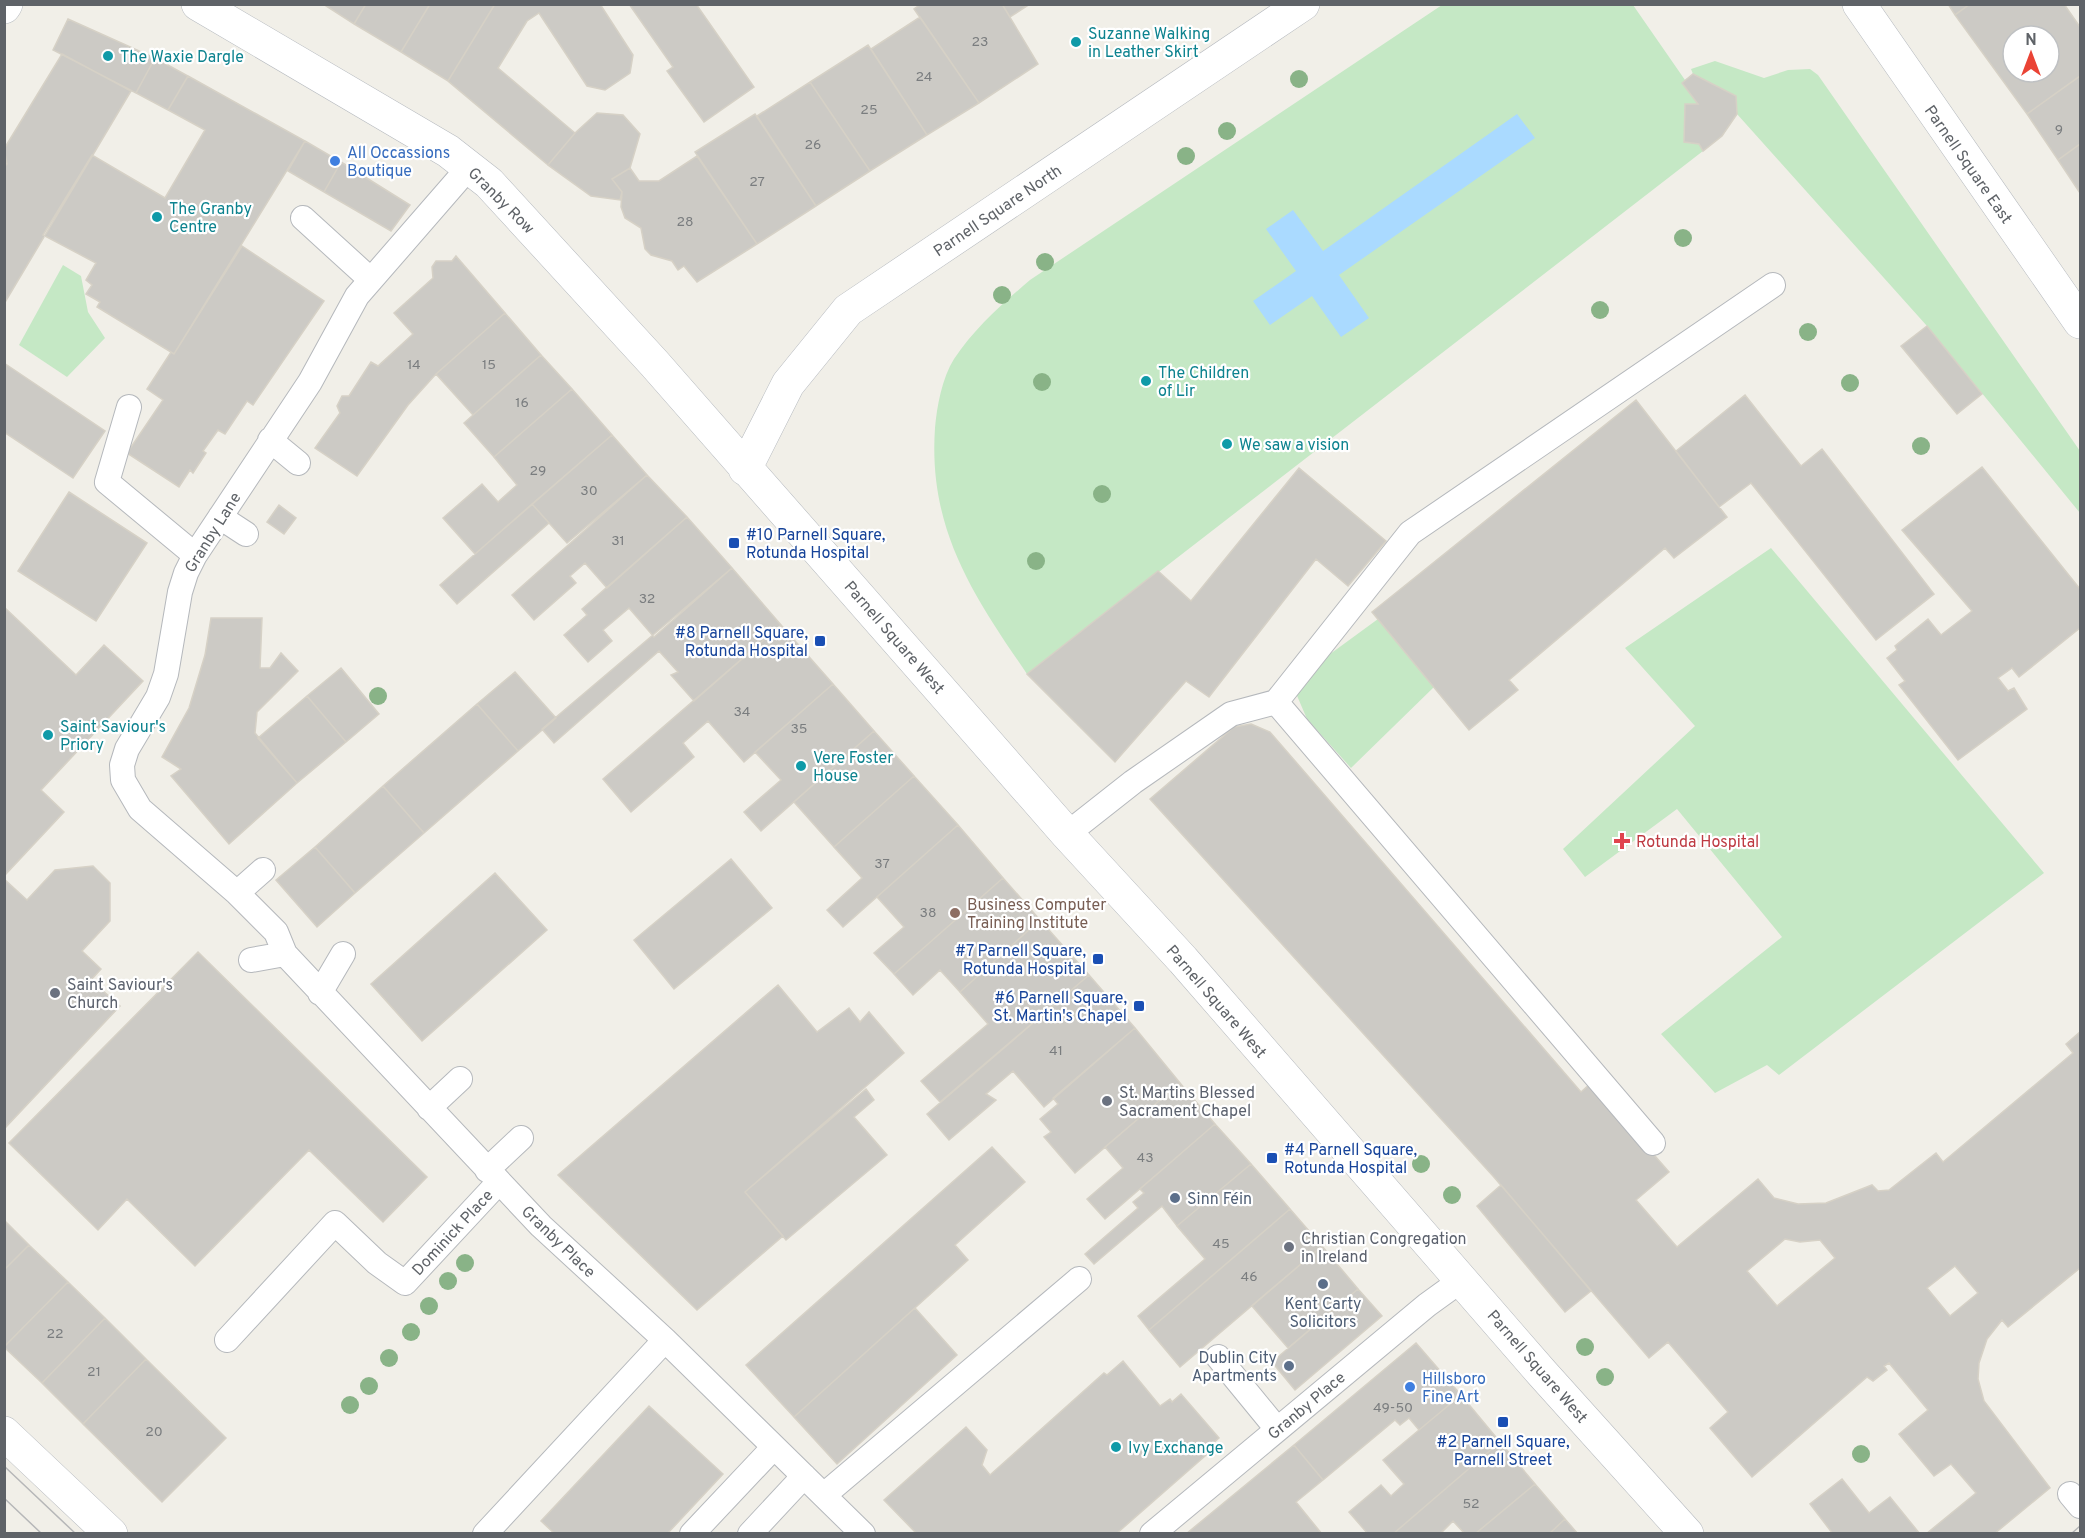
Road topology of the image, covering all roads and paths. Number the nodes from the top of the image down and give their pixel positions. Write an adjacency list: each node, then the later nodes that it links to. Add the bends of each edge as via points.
1 (198, 4): 4 (main road, Granby Row)
2 (1303, 4): 12 (main road, Parnell Square North, via 848,310 788,384)
3 (1859, 4): 8 (main road, Parnell Square East)
4 (470, 166): 6 (lane, Granby Lane); 12 (main road, Granby Row, via 654,363)
5 (303, 218): 6 (lane)
6 (371, 280): 10 (lane, Granby Lane, via 357,296 310,382)
7 (1773, 285): 16 (lane, via 1410,533)
8 (2080, 322)
9 (129, 407): 15 (lane, via 107,482)
10 (270, 440): 11 (lane); 13 (lane, Granby Lane)
11 (298, 463)
12 (745, 469): 17 (main road, Parnell Square West)
13 (220, 517): 14 (lane); 15 (lane, Granby Lane)
14 (246, 534)
15 (195, 555): 19 (lane, Granby Lane, via 180,592 163,682 127,749 123,780 140,809)
16 (1276, 702): 17 (lane, via 1231,714); 28 (lane)
17 (1067, 834): 31 (main road, Parnell Square West)
18 (262, 870): 19 (lane)
19 (237, 893): 20 (lane, Granby Lane)
20 (276, 932): 21 (lane, Granby Place)
21 (285, 954): 23 (lane); 24 (lane, Granby Place)
22 (343, 954): 24 (lane)
23 (251, 960)
24 (320, 993): 26 (lane, Granby Place)
25 (460, 1079): 26 (lane)
26 (429, 1108): 29 (lane, Granby Place)
27 (521, 1138): 29 (lane, Dominick Place)
28 (1653, 1143)
29 (493, 1176): 32 (lane, Dominick Place, via 405,1282 377,1263 335,1223); 33 (lane, Granby Place)
30 (1078, 1279): 39 (lane)
31 (1463, 1279): 35 (lane, Granby Place); 46 (main road, Parnell Square West)
32 (227, 1340)
33 (666, 1340): 37 (lane, Granby Place); 41 (lane)
34 (1218, 1357): 35 (lane)
35 (1277, 1429): 45 (lane, Granby Place)
36 (4, 1433): 40 (main road)
37 (774, 1447): 38 (lane, Granby Place); 42 (lane)
38 (804, 1476): 39 (lane, Granby Place); 43 (lane)
39 (824, 1495): 44 (lane, Granby Place)
40 (111, 1533)
41 (485, 1533)
42 (692, 1533)
43 (750, 1533)
44 (863, 1533)
45 (1152, 1533)
46 (1687, 1533)

